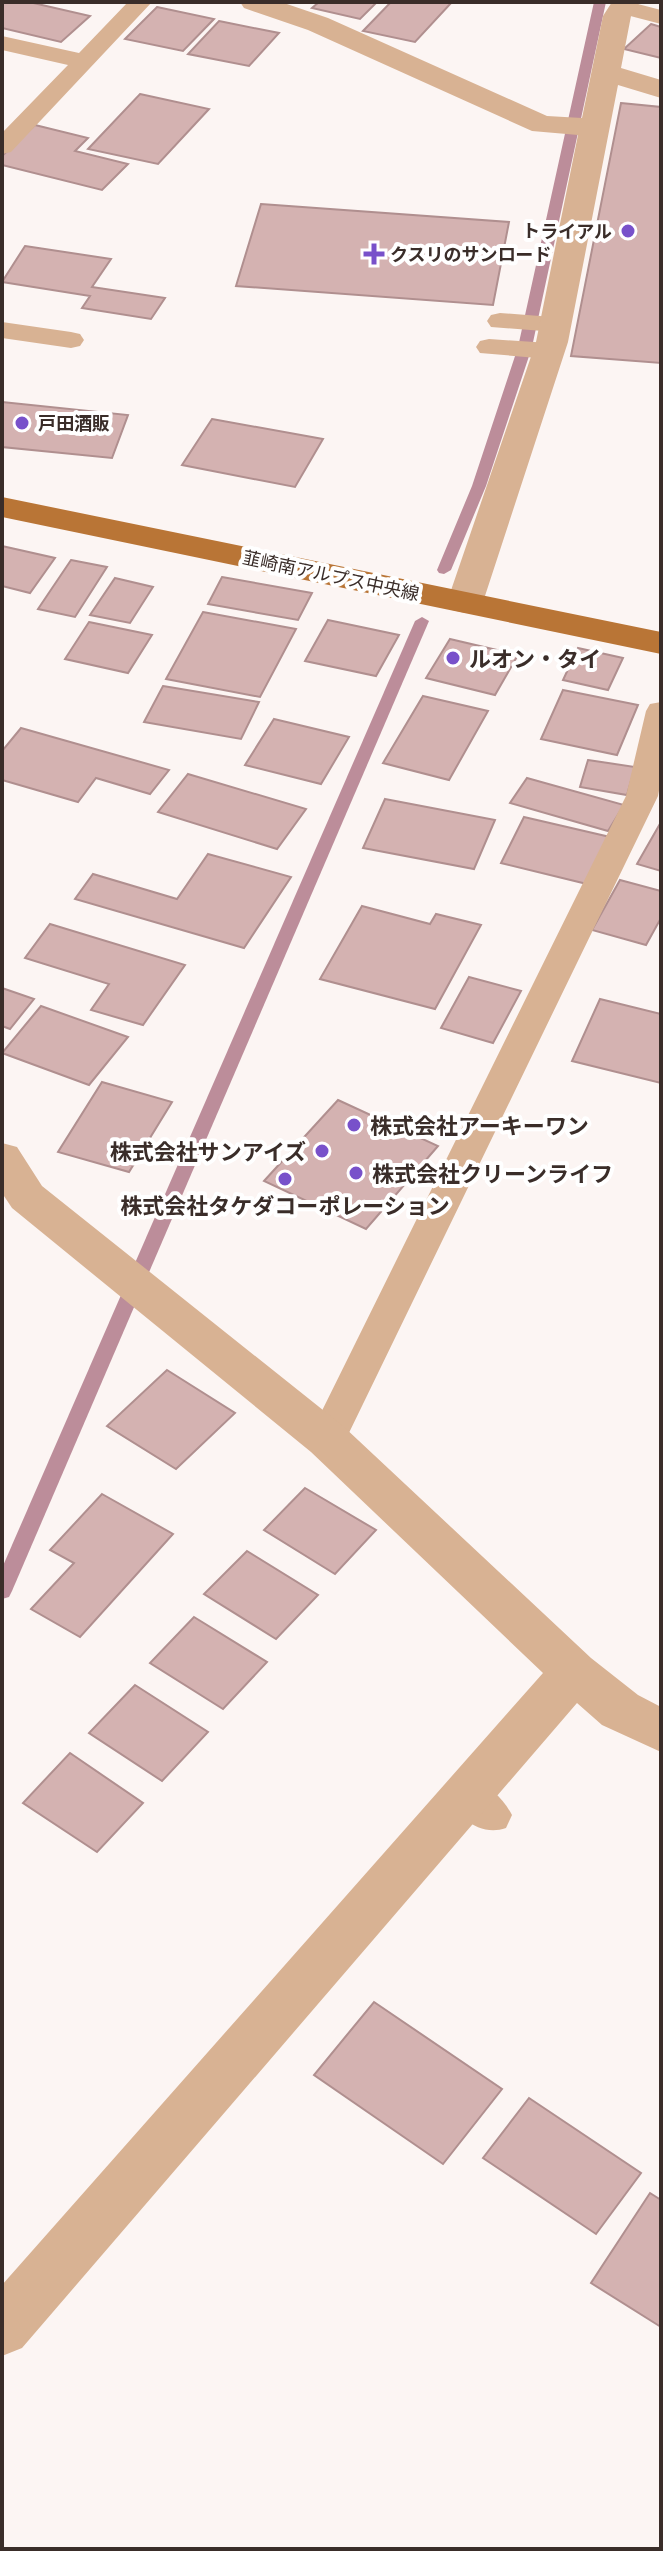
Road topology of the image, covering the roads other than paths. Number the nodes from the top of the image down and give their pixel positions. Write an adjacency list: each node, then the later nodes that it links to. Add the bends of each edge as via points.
1 (141, 2): 6 (lane)
2 (624, 4): 4 (lane); 7 (street)
3 (275, 5): 9 (street, via 542,125)
4 (661, 17)
5 (2, 43): 6 (lane)
6 (86, 62): 10 (lane)
7 (606, 73): 8 (street); 9 (street)
8 (661, 89)
9 (593, 127): 13 (street)
10 (2, 147)
11 (500, 321): 13 (lane)
12 (2, 330): 14 (lane)
13 (553, 338): 15 (lane); 17 (street)
14 (71, 340)
15 (489, 347)
16 (2, 507): 17 (main road, 韮崎南アルプス中央線)
17 (465, 602): 18 (main road, 韮崎南アルプス中央線)
18 (661, 643)
19 (661, 711): 21 (lane, via 642,796)
20 (2, 1158): 21 (street, via 27,1197)
21 (327, 1439): 22 (street)
22 (574, 1672): 23 (street, via 620,1710); 24 (street, via 478,1804)
23 (661, 1731)
24 (2, 2328)

